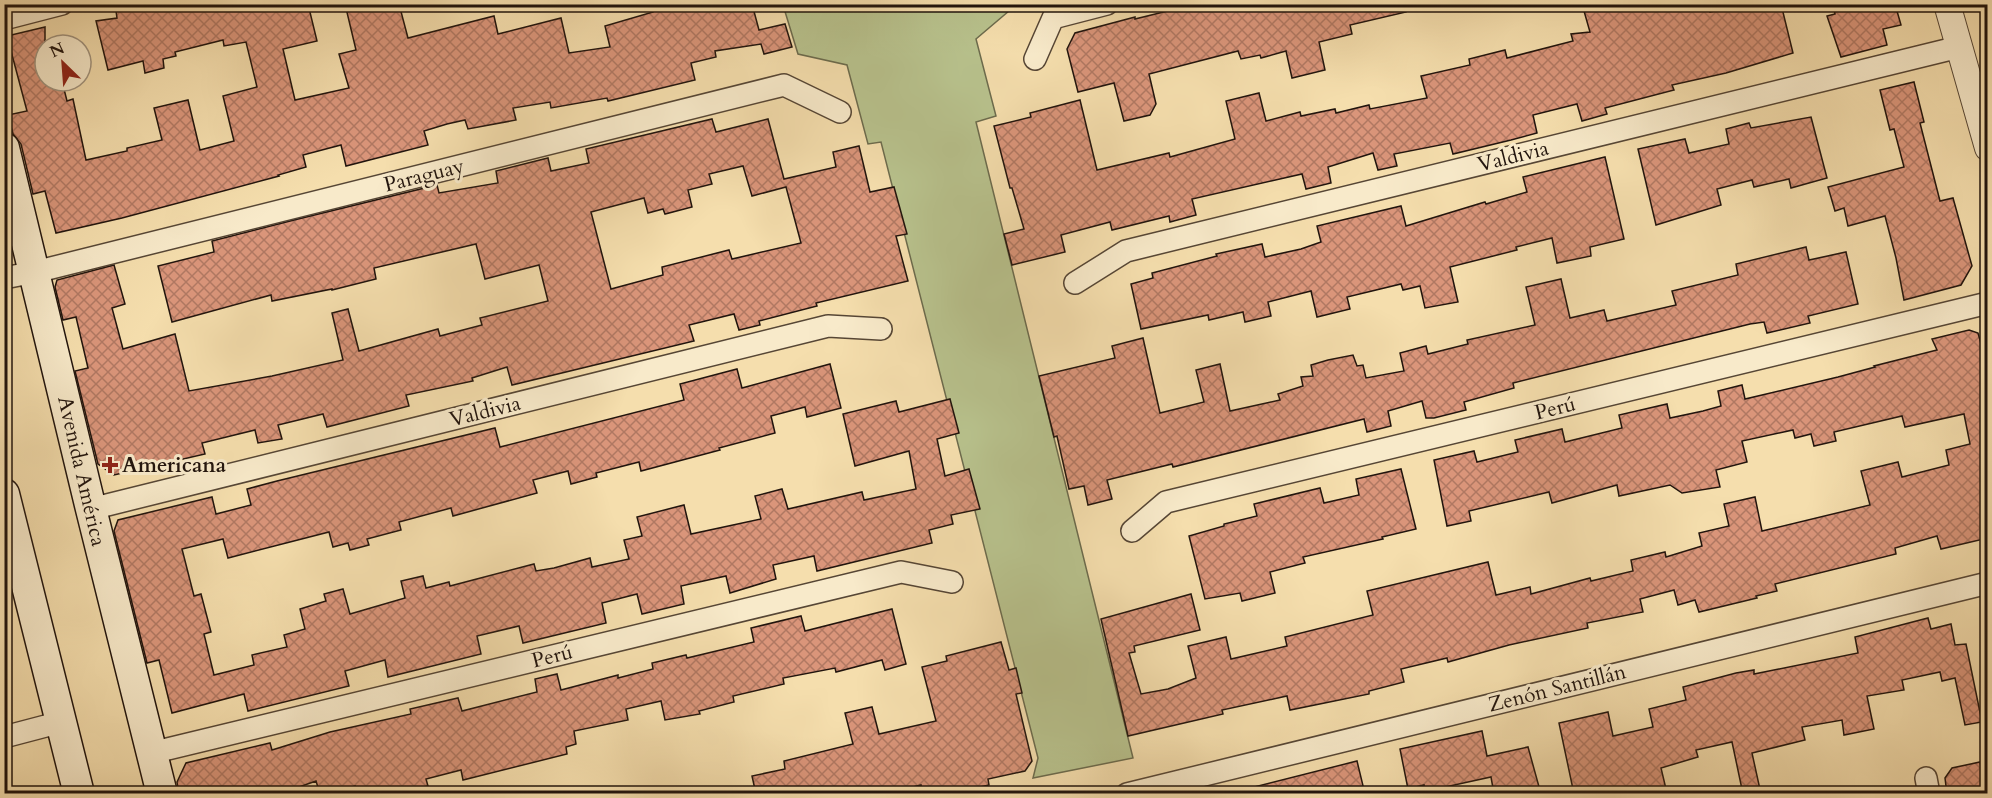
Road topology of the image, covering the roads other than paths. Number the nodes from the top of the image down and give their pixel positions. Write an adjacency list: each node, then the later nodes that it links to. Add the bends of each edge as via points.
1 (62, 4): 4 (street)
2 (1107, 4): 6 (street, via 1053,18)
3 (1947, 4): 5 (street)
4 (4, 19)
5 (1959, 47): 9 (street); 12 (street, Valdivia, via 1126,251)
6 (1035, 59)
7 (840, 112): 10 (street, Paraguay, via 784,86)
8 (4, 148): 10 (main road, Avenida América)
9 (1988, 148)
10 (35, 272): 11 (street, Paraguay); 16 (main road, Avenida América)
11 (4, 278)
12 (1075, 283)
13 (1988, 303): 17 (street, Perú, via 1166,502)
14 (881, 329): 16 (street, Valdivia, via 828,326)
15 (4, 494): 20 (main road)
16 (91, 509): 22 (main road, Avenida América)
17 (1132, 531)
18 (952, 582): 22 (street, Perú, via 901,572)
19 (1988, 583): 25 (street, Zenón Santillán)
20 (61, 722): 21 (street); 23 (main road)
21 (4, 737)
22 (152, 753): 24 (main road, Avenida América)
23 (79, 794)
24 (162, 794)
25 (1127, 794)

